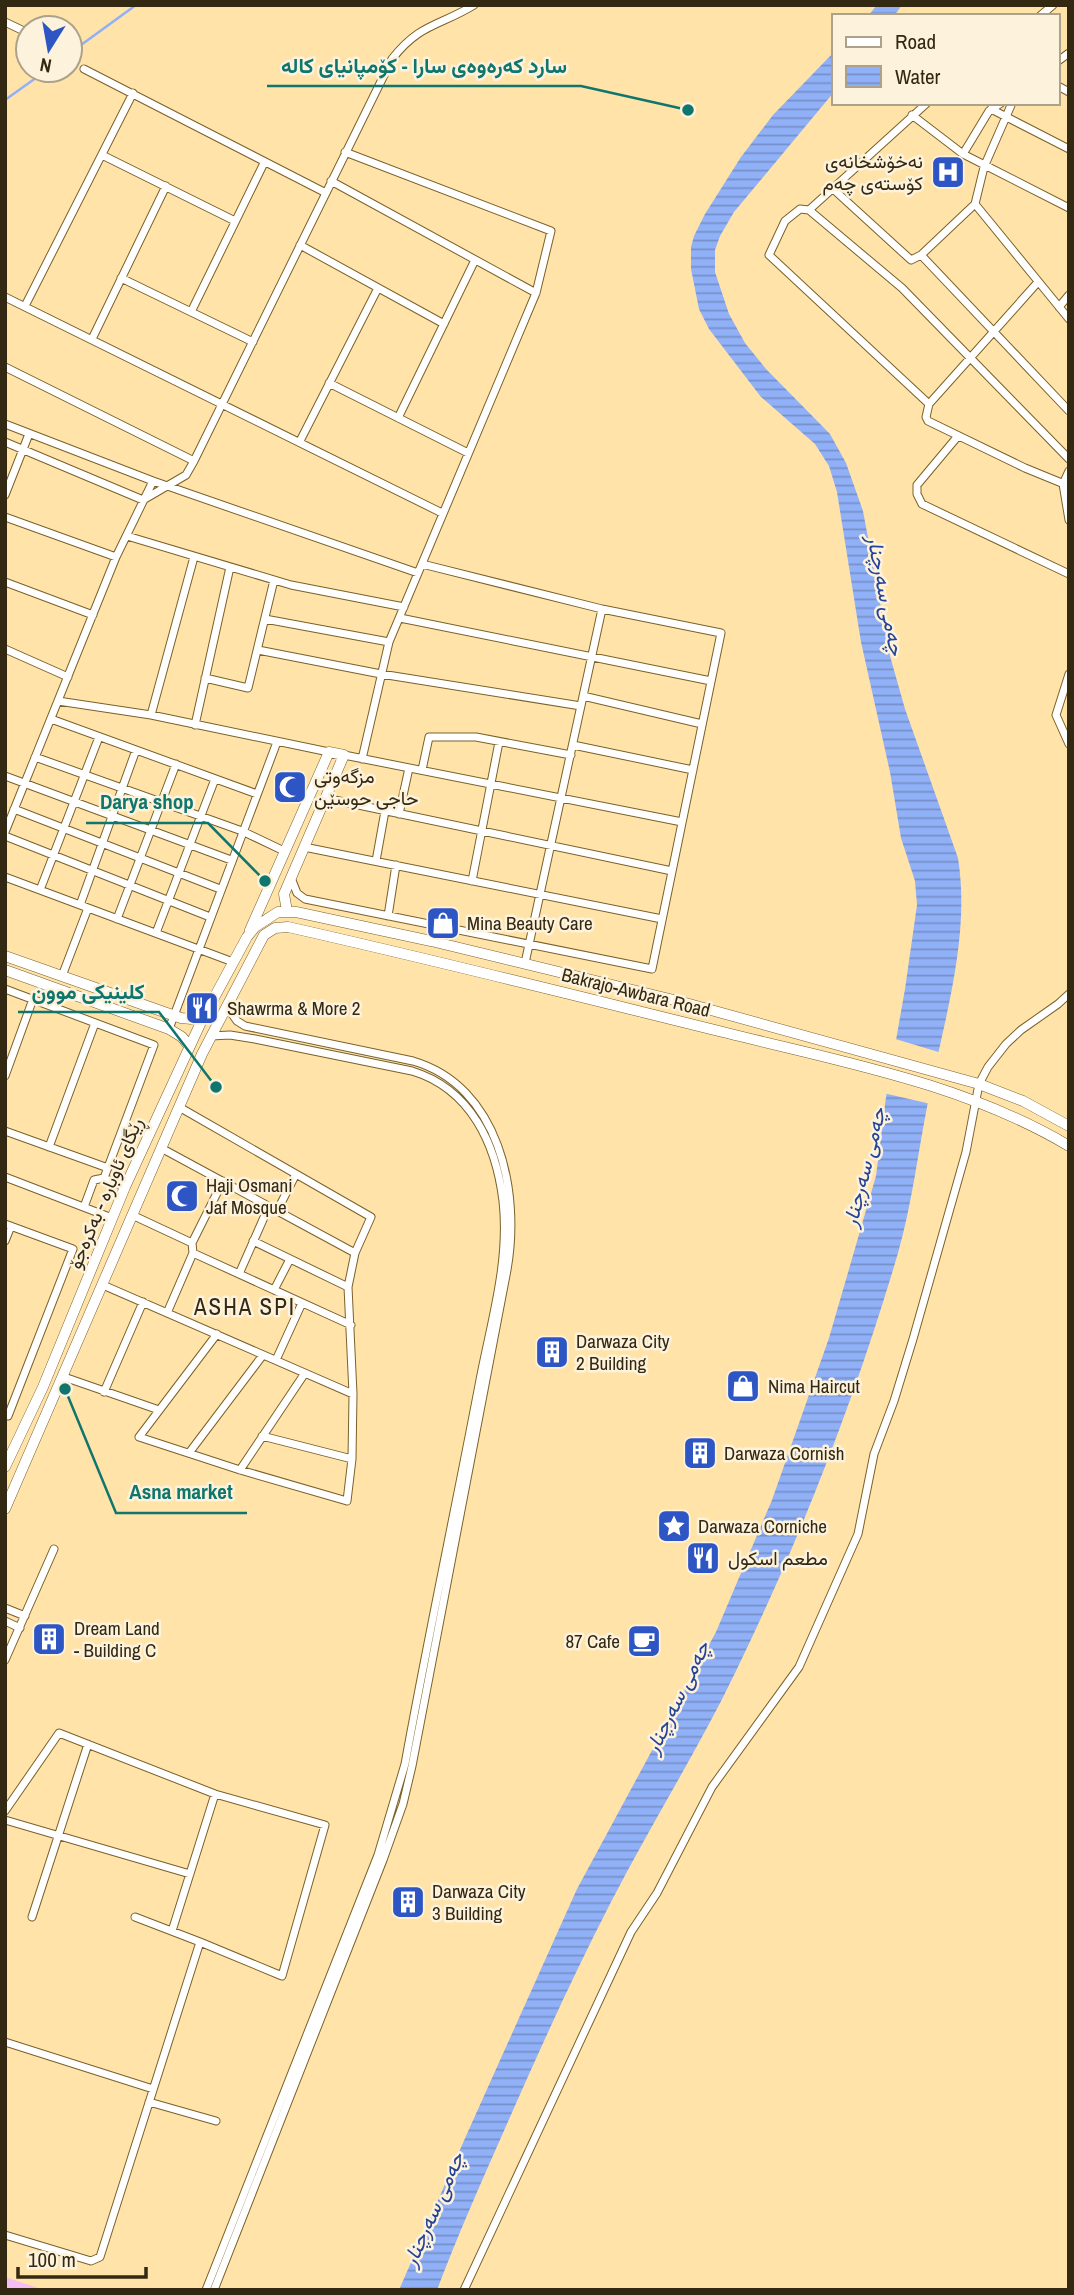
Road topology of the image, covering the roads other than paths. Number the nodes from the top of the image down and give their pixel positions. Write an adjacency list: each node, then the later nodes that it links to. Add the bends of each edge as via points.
1 (474, 5): 2 (street)
2 (461, 10): 12 (street, via 402,46 384,72)
3 (84, 69): 4 (street)
4 (133, 93): 14 (street); 15 (street)
5 (924, 105): 9 (street)
6 (998, 105): 8 (street)
7 (1011, 105): 10 (street)
8 (991, 109): 10 (street); 13 (street)
9 (912, 115): 13 (street); 19 (street)
10 (1005, 116): 11 (street); 16 (street)
11 (1069, 149)
12 (345, 152): 17 (street); 31 (street, via 551,231)
13 (963, 154): 16 (street)
14 (102, 155): 18 (street); 34 (street)
15 (264, 163): 20 (street); 24 (street)
16 (984, 167): 21 (street); 22 (street)
17 (331, 181): 20 (street); 27 (street)
18 (166, 186): 24 (street); 28 (street)
19 (832, 188): 23 (street); 26 (street, via 906,257 911,260)
20 (326, 193): 25 (street)
21 (975, 204): 26 (street); 29 (street)
22 (1069, 208)
23 (809, 210): 42 (street, via 902,288); 46 (street, via 800,209 785,221 769,255)
24 (235, 221): 36 (street)
25 (300, 245): 30 (street); 41 (street)
26 (921, 255): 39 (street)
27 (475, 260): 31 (street); 38 (street)
28 (121, 278): 36 (street); 40 (street)
29 (1038, 282): 35 (street); 39 (street)
30 (378, 288): 38 (street); 44 (street)
31 (536, 293): 55 (street)
32 (1069, 295): 35 (street)
33 (5, 297): 34 (street)
34 (25, 306): 40 (street)
35 (1059, 307): 37 (street)
36 (191, 312): 41 (street)
37 (1069, 319)
38 (444, 324): 48 (street)
39 (993, 330): 42 (street); 47 (street)
40 (92, 339): 45 (street)
41 (253, 342): 45 (street)
42 (970, 360): 46 (street); 56 (street)
43 (5, 366): 57 (street)
44 (329, 383): 48 (street); 52 (street)
45 (224, 403): 52 (street); 57 (street)
46 (929, 404): 51 (street, via 928,421)
47 (1069, 411)
48 (398, 418): 55 (street)
49 (5, 424): 50 (street)
50 (29, 434): 54 (street); 59 (street)
51 (958, 436): 60 (street); 73 (street, via 917,485 922,504)
52 (300, 441): 64 (street)
53 (5, 442): 54 (street)
54 (23, 449): 62 (street); 63 (street)
55 (468, 453): 64 (street)
56 (1069, 459)
57 (194, 461): 61 (street, via 186,475)
58 (1069, 471): 60 (street)
59 (153, 481): 61 (street); 63 (street)
60 (1066, 485): 66 (street)
61 (168, 486): 63 (street); 72 (street)
62 (5, 495)
63 (144, 500): 67 (street)
64 (442, 513): 70 (street)
65 (5, 517): 68 (street)
66 (1069, 520)
67 (127, 536): 68 (street); 69 (street)
68 (116, 557): 78 (street)
69 (194, 557): 71 (street); 94 (street)
70 (422, 564): 72 (street); 77 (street)
71 (230, 567): 74 (street); 88 (street)
72 (418, 573): 76 (street)
73 (1069, 574)
74 (274, 580): 76 (street); 80 (street)
75 (5, 582): 78 (street)
76 (404, 607): 79 (street)
77 (602, 609): 84 (street); 89 (street, via 721,633)
78 (93, 615): 87 (street)
79 (400, 618): 81 (street); 84 (street)
80 (265, 619): 81 (street); 83 (street)
81 (389, 642): 85 (street)
82 (5, 649): 87 (street)
83 (258, 650): 85 (street); 88 (street, via 248,688)
84 (592, 657): 89 (street); 90 (street)
85 (381, 674): 93 (street); 108 (street)
86 (1069, 674): 91 (street)
87 (68, 677): 92 (street)
88 (205, 678): 97 (street)
89 (711, 681): 96 (street)
90 (583, 696): 93 (street); 96 (street)
91 (1065, 698): 101 (street, via 1056,715)
92 (58, 701): 94 (street); 95 (street)
93 (581, 706): 102 (street)
94 (151, 715): 97 (street)
95 (51, 719): 98 (street); 107 (street)
96 (702, 724): 112 (street)
97 (195, 725): 99 (street)
98 (99, 737): 103 (street); 113 (street)
99 (277, 742): 104 (street); 119 (street)
100 (499, 742): 106 (street); 111 (street, via 429,737); 117 (street)
101 (1069, 744)
102 (573, 745): 106 (street); 112 (street)
103 (136, 750): 109 (street); 118 (street)
104 (329, 752): 105 (main road); 139 (main road, ڕێگای ئاوبارە - بەکرەجۆ)
105 (344, 755): 108 (street); 120 (main road)
106 (570, 755): 121 (street)
107 (36, 757): 113 (street); 116 (street)
108 (362, 759): 110 (street)
109 (176, 764): 115 (street); 123 (street)
110 (409, 768): 111 (street); 126 (street)
111 (422, 770): 117 (street)
112 (693, 770): 129 (street)
113 (84, 775): 118 (street); 122 (street)
114 (5, 776): 116 (street)
115 (215, 779): 119 (street); 128 (street)
116 (25, 784): 122 (street); 124 (street)
117 (491, 784): 121 (street); 133 (street)
118 (122, 789): 123 (street); 127 (street)
119 (257, 794): 132 (street)
120 (325, 798): 125 (street); 138 (main road)
121 (561, 798): 129 (street); 137 (street)
122 (74, 802): 127 (street); 130 (street)
123 (162, 803): 128 (street); 131 (street)
124 (14, 809): 130 (street); 134 (street)
125 (385, 811): 126 (street); 143 (street)
126 (399, 814): 133 (street)
127 (112, 816): 131 (street); 135 (street)
128 (201, 817): 132 (street); 136 (street)
129 (682, 822): 146 (street)
130 (64, 828): 135 (street); 140 (street)
131 (151, 831): 136 (street); 141 (street)
132 (242, 831): 139 (street); 142 (street)
133 (482, 831): 137 (street); 150 (street)
134 (5, 834): 140 (street)
135 (103, 844): 141 (street); 145 (street)
136 (190, 845): 142 (street); 147 (street)
137 (551, 845): 146 (street); 154 (street)
138 (304, 846): 143 (street); 149 (main road)
139 (284, 851): 163 (main road, ڕێگای ئاوبارە - بەکرەجۆ)
140 (53, 855): 145 (street); 153 (street)
141 (140, 858): 147 (street); 151 (street)
142 (231, 860): 152 (street)
143 (376, 861): 144 (street)
144 (396, 865): 150 (street); 158 (street)
145 (93, 870): 151 (street); 156 (street)
146 (672, 871): 161 (street)
147 (179, 873): 152 (street); 155 (street)
148 (5, 877): 153 (street)
149 (291, 877): 157 (main road, via 284,894); 158 (street, via 297,893 305,899)
150 (472, 881): 154 (street)
151 (130, 885): 155 (street); 160 (street)
152 (220, 889): 159 (street)
153 (40, 890): 156 (street)
154 (540, 895): 161 (street); 165 (street)
155 (168, 900): 159 (street); 162 (street)
156 (84, 906): 160 (street); 172 (street)
157 (287, 911): 163 (main road, via 270,916); 164 (main road, Bakrajo-Awbara Road)
158 (388, 916): 165 (street)
159 (210, 917): 166 (street)
160 (117, 919): 162 (street)
161 (662, 919): 165 (street, via 652,969)
162 (156, 933): 166 (street)
163 (247, 937): 169 (main road, ڕێگای ئاوبارە - بەکرەجۆ)
164 (431, 941): 168 (main road); 170 (main road, Bakrajo-Awbara Road)
165 (529, 944): 170 (street)
166 (198, 950): 169 (street); 177 (street)
167 (5, 956): 172 (main road)
168 (427, 958): 176 (main road, Bakrajo-Awbara Road, via 275,928 264,935); 185 (main road, Bakrajo-Awbara Road)
169 (233, 962): 178 (main road, ڕێگای ئاوبارە - بەکرەجۆ)
170 (525, 963): 183 (main road, Bakrajo-Awbara Road)
171 (5, 970): 180 (main road)
172 (62, 976): 177 (main road)
173 (5, 989): 175 (street)
174 (1069, 994): 187 (street, via 1006,1044)
175 (33, 999): 179 (street); 186 (street)
176 (227, 1007): 181 (main road, Bakrajo-Awbara Road); 262 (street, via 245,1027 413,1061 454,1080 478,1106 496,1143 507,1182 511,1233 403,1804)
177 (174, 1016): 178 (main road); 180 (street)
178 (202, 1020): 182 (main road, ڕێگای ئاوبارە - بەکرەجۆ)
179 (95, 1023): 193 (street); 195 (street, via 154,1045)
180 (169, 1029): 182 (main road)
181 (211, 1037): 184 (main road, Bakrajo-Awbara Road); 261 (street, via 239,1036 281,1044 412,1071 442,1084 471,1110 487,1140 502,1199 504,1242 395,1802)
182 (191, 1042): 184 (main road, via 202,1045); 200 (main road, ڕێگای ئاوبارە - بەکرەجۆ)
183 (858, 1052): 185 (main road); 187 (main road, Bakrajo-Awbara Road)
184 (202, 1054): 189 (main road, Bakrajo-Awbara Road)
185 (854, 1065): 188 (main road, Bakrajo-Awbara Road)
186 (5, 1076)
187 (979, 1084): 188 (street); 190 (main road, Bakrajo-Awbara Road)
188 (976, 1100): 192 (main road, Bakrajo-Awbara Road); 263 (street, via 914,1339 880,1433 858,1534 843,1570 799,1667 712,1787 657,1893 631,1932)
189 (179, 1107): 194 (main road, Bakrajo-Awbara Road); 196 (street)
190 (1069, 1126)
191 (5, 1131): 193 (street)
192 (1069, 1146)
193 (49, 1147): 195 (street)
194 (161, 1148): 199 (street); 204 (main road, Bakrajo-Awbara Road)
195 (107, 1168): 198 (street)
196 (296, 1174): 203 (street); 211 (street, via 370,1214)
197 (5, 1177): 202 (street)
198 (104, 1178): 200 (street); 202 (street, via 94,1180)
199 (223, 1181): 201 (street); 209 (street)
200 (125, 1187): 205 (main road, ڕێگای ئاوبارە - بەکرەجۆ)
201 (269, 1206): 203 (street); 208 (street)
202 (84, 1207): 205 (street)
203 (277, 1211): 211 (street)
204 (132, 1215): 209 (street); 214 (main road, Bakrajo-Awbara Road)
205 (113, 1218): 226 (main road, ڕێگای ئاوبارە - بەکرەجۆ)
206 (8, 1225): 207 (street); 232 (street, via 73,1249)
207 (5, 1241)
208 (253, 1241): 212 (street); 213 (street)
209 (192, 1243): 210 (street)
210 (193, 1253): 213 (street); 219 (street)
211 (355, 1253): 215 (street)
212 (290, 1259): 215 (street); 216 (street)
213 (239, 1274): 216 (street)
214 (103, 1285): 217 (street); 225 (main road, Bakrajo-Awbara Road)
215 (348, 1287): 220 (street)
216 (274, 1290): 218 (street)
217 (143, 1302): 219 (street); 227 (street)
218 (302, 1303): 220 (street); 223 (street)
219 (167, 1313): 221 (street)
220 (351, 1325): 229 (street)
221 (217, 1335): 222 (street); 230 (street)
222 (263, 1355): 223 (street); 235 (street)
223 (276, 1360): 224 (street)
224 (305, 1373): 229 (street); 234 (street)
225 (64, 1377): 227 (street); 228 (main road, Bakrajo-Awbara Road)
226 (43, 1387): 228 (main road, via 48,1398); 231 (main road, ڕێگای ئاوبارە - بەکرەجۆ)
227 (104, 1392): 230 (street)
228 (57, 1394): 233 (main road, Bakrajo-Awbara Road)
229 (353, 1394): 236 (street)
230 (159, 1409): 235 (street, via 139,1437)
231 (32, 1410): 233 (main road, via 42,1409); 237 (main road, ڕێگای ئاوبارە - بەکرەجۆ)
232 (5, 1415)
233 (46, 1419): 239 (main road, Bakrajo-Awbara Road)
234 (262, 1436): 236 (street); 238 (street)
235 (189, 1453): 238 (street)
236 (352, 1460): 238 (street, via 347,1501)
237 (5, 1467)
238 (240, 1470)
239 (5, 1510)
240 (54, 1549): 242 (street)
241 (5, 1608): 242 (street)
242 (25, 1616): 244 (street)
243 (5, 1621): 244 (street)
244 (20, 1628): 245 (street)
245 (5, 1660)
246 (88, 1744): 247 (street); 248 (street, via 59,1733); 250 (street)
247 (215, 1794): 251 (street); 255 (street, via 325,1825 282,1976)
248 (5, 1811)
249 (5, 1820): 250 (street)
250 (59, 1834): 251 (street); 252 (street)
251 (190, 1874): 254 (street)
252 (32, 1917)
253 (135, 1917): 254 (street)
254 (172, 1931): 255 (street)
255 (200, 1942): 257 (street)
256 (5, 2042): 257 (street)
257 (153, 2090): 258 (street)
258 (149, 2102): 259 (street); 260 (street, via 100,2257 90,2261)
259 (216, 2121)
260 (5, 2235)
261 (206, 2290)
262 (214, 2290)
263 (464, 2290)

